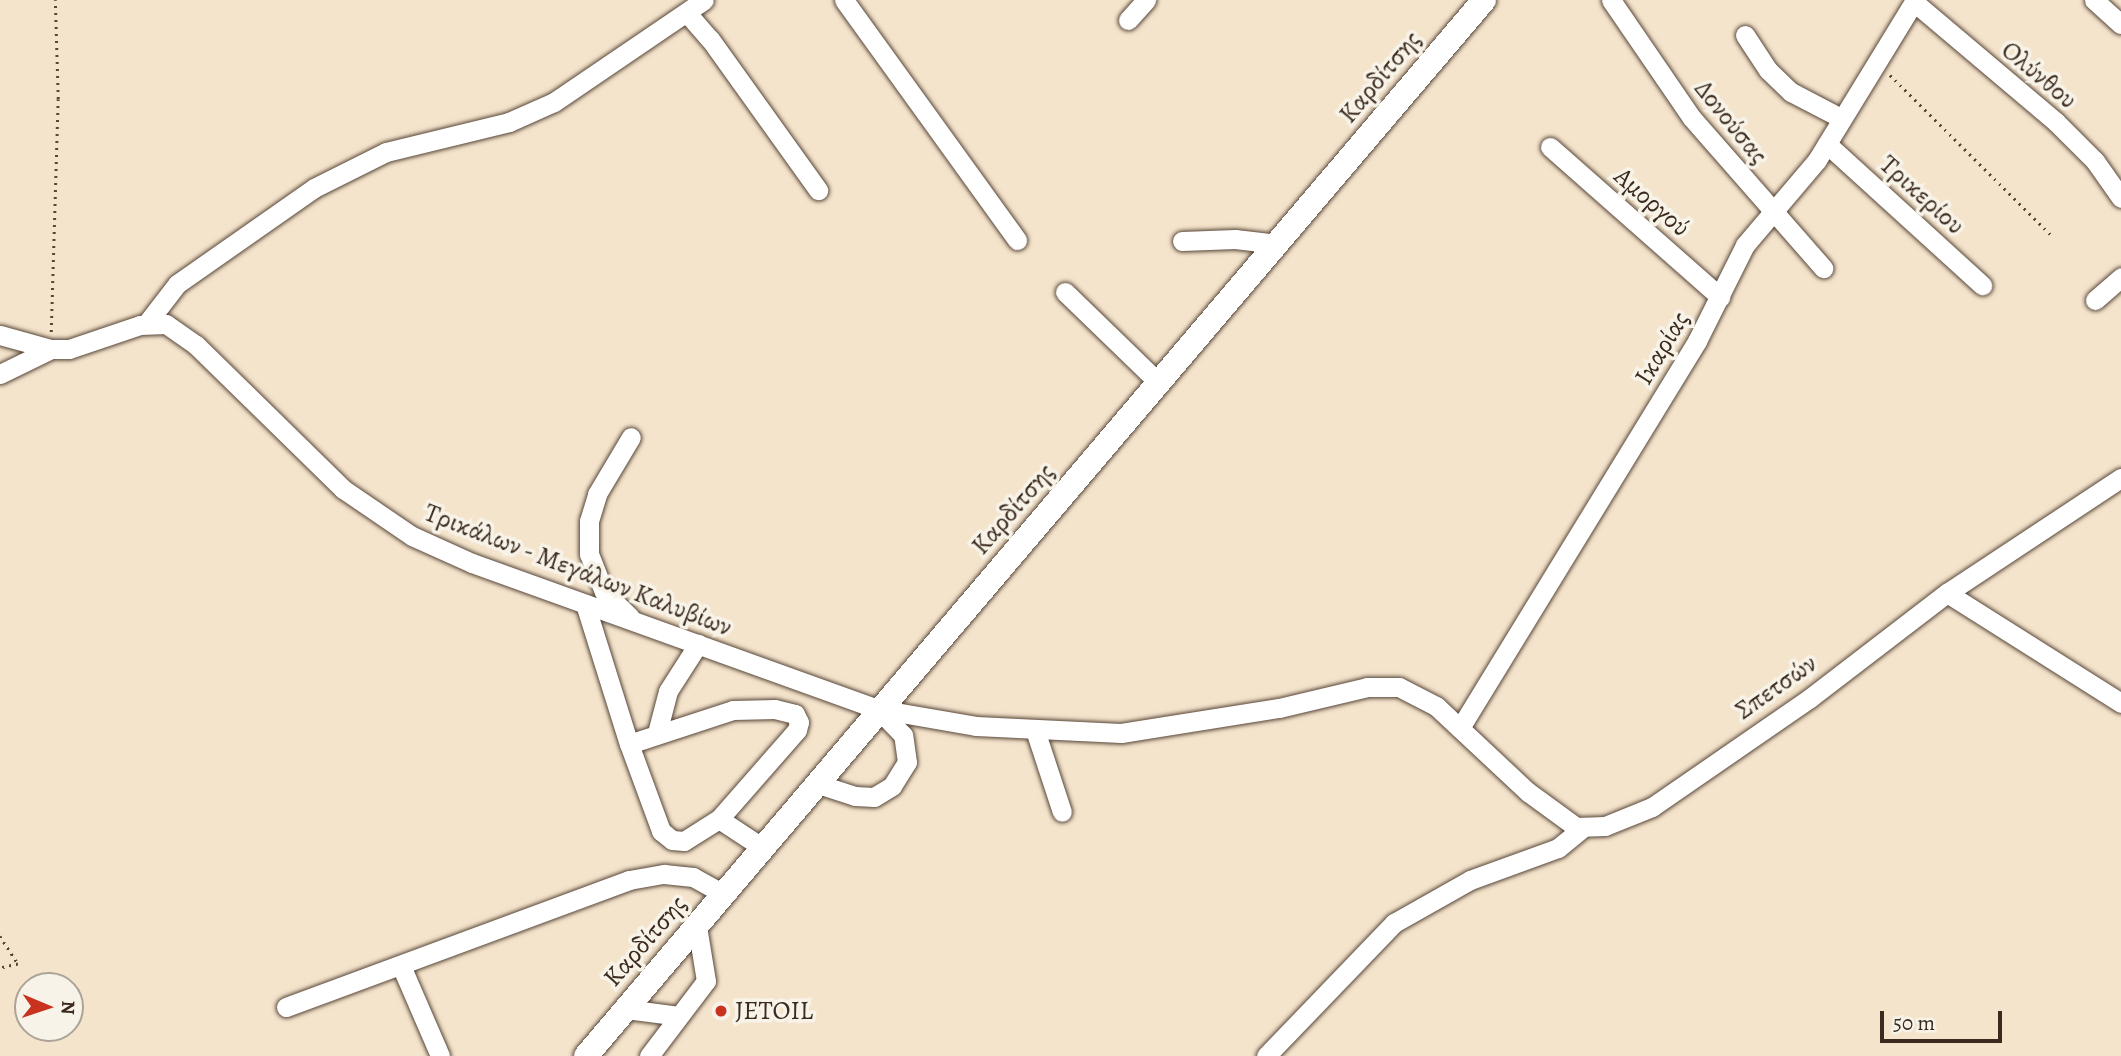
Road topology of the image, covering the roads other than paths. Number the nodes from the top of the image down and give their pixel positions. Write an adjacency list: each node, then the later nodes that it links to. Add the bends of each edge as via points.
1 (704, 0): 8 (street)
2 (844, 0): 18 (street)
3 (1146, 0): 9 (street)
4 (1484, 0): 20 (main road, Καρδίτσης)
5 (1611, 0): 17 (street, Δονούσας, via 1683,107)
6 (2094, 0): 10 (street)
7 (1914, 1): 12 (street, Ικαρίας); 16 (street, Ολύνθου, via 2056,122 2095,161)
8 (687, 13): 15 (street); 27 (street, via 554,102 509,122 386,152 314,188 177,284)
9 (1128, 20)
10 (2121, 24)
11 (1745, 35): 12 (street, via 1768,70 1791,92)
12 (1841, 118): 13 (street, Ικαρίας)
13 (1827, 144): 17 (street, Ικαρίας); 23 (street, Τρικερίου)
14 (1550, 147): 25 (street, Αμοργού)
15 (818, 190)
16 (2121, 198)
17 (1770, 212): 21 (street, Δονούσας); 25 (street, Ικαρίας, via 1745,245)
18 (1017, 240)
19 (1182, 241): 20 (street, via 1236,239)
20 (1278, 244): 31 (main road, Καρδίτσης)
21 (1823, 268)
22 (2121, 277): 26 (street)
23 (1982, 285)
24 (1065, 292): 31 (street)
25 (1720, 297): 40 (street, Ικαρίας)
26 (2095, 300)
27 (147, 323): 29 (street, via 86,346); 35 (street, Τρικάλων - Μεγάλων Καλυβίων, via 166,324 185,336 323,471 387,521 455,556)
28 (0, 335): 29 (street)
29 (51, 349): 30 (street)
30 (0, 374)
31 (1159, 383): 39 (main road, Καρδίτσης)
32 (631, 437): 36 (street, via 597,494 589,522 589,554 604,592)
33 (2121, 478): 34 (street, Σπετσών)
34 (1947, 593): 38 (street); 47 (street, Σπετσών, via 1810,698 1652,807 1628,820)
35 (585, 604): 36 (street, Τρικάλων - Μεγάλων Καλυβίων); 43 (street)
36 (636, 622): 37 (street, Τρικάλων - Μεγάλων Καλυβίων)
37 (698, 645): 39 (street, Τρικάλων - Μεγάλων Καλυβίων); 42 (street, via 668,691)
38 (2121, 703)
39 (878, 709): 41 (street); 44 (main road, Καρδίτσης); 44 (street, via 903,735 907,762 892,786 874,797)
40 (1460, 728): 41 (street, via 1412,691 1383,687 1156,729 1121,733); 47 (street, via 1563,821)
41 (1035, 730): 45 (street)
42 (657, 733): 43 (street); 46 (street, via 733,710 755,707 795,714 797,730)
43 (629, 744): 46 (street, via 661,831 672,841 684,841)
44 (815, 783): 48 (main road, Καρδίτσης)
45 (1062, 812)
46 (719, 820): 48 (street)
47 (1584, 827): 58 (street, via 1558,848 1470,880 1394,923)
48 (763, 848): 49 (main road, Καρδίτσης)
49 (724, 894): 50 (main road, Καρδίτσης); 51 (street, via 693,877 664,874 629,880)
50 (697, 926): 53 (main road, Καρδίτσης); 54 (street, via 706,981)
51 (402, 968): 52 (street); 55 (street)
52 (286, 1007)
53 (626, 1009): 54 (street); 56 (main road, Καρδίτσης)
54 (680, 1016): 57 (street)
55 (440, 1056)
56 (586, 1056)
57 (649, 1056)
58 (1266, 1056)

